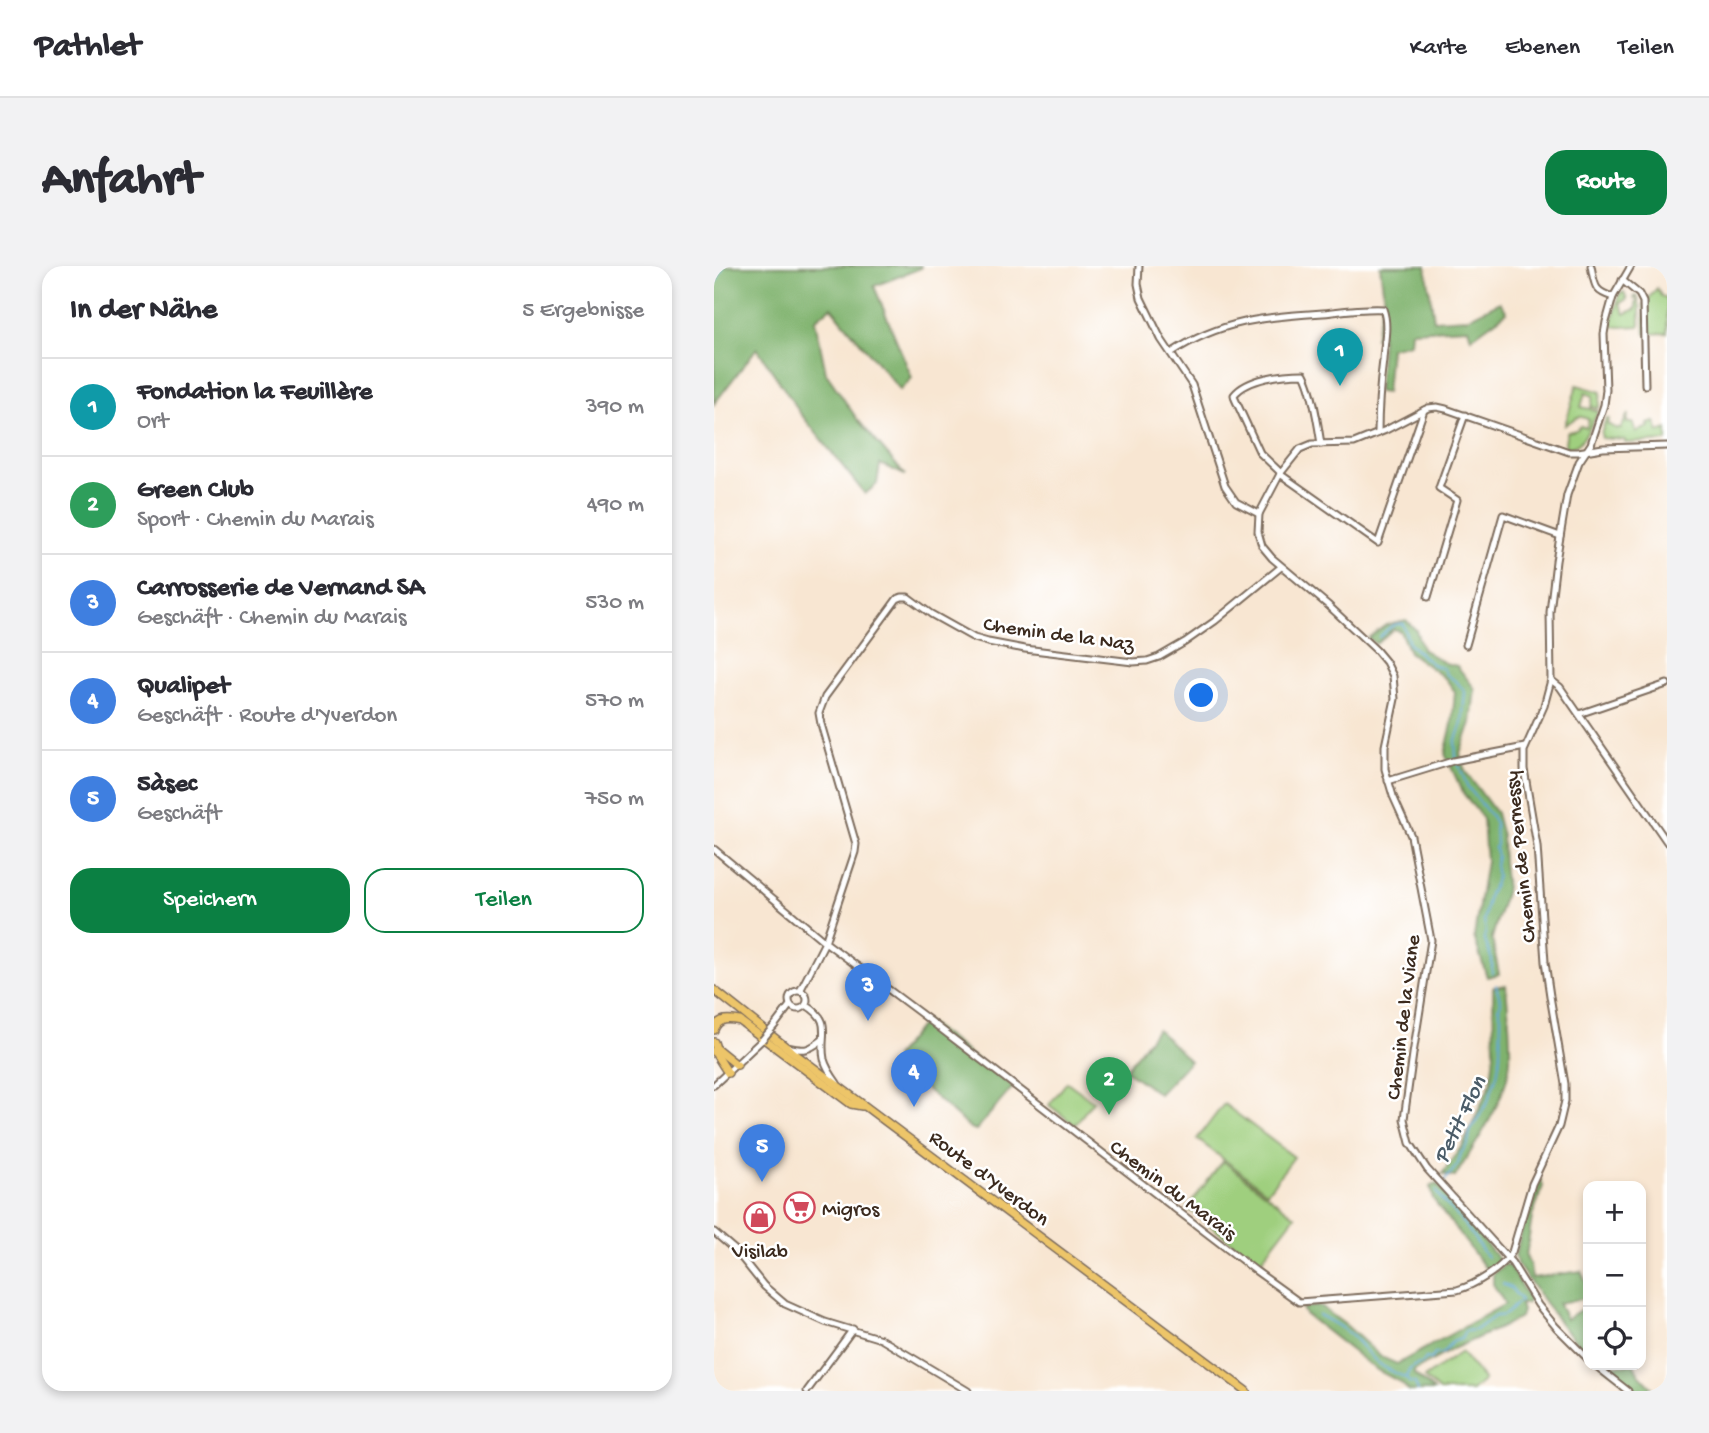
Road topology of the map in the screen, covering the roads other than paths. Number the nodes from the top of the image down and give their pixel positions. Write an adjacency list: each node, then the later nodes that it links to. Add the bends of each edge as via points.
1 (1139, 266): 6 (street, via 1140,298)
2 (1591, 266): 5 (street, via 1598,290)
3 (1631, 266): 4 (street, Chemin de Pernessy)
4 (1622, 279): 5 (street, Chemin de Pernessy); 7 (street, via 1643,302)
5 (1613, 297): 13 (street, Chemin de Pernessy, via 1604,334 1605,399)
6 (1171, 352): 10 (street, via 1214,331 1261,318 1380,309 1385,322); 15 (street, via 1192,385 1225,486 1236,502)
7 (1645, 384)
8 (1424, 410): 9 (street, via 1437,407); 10 (street); 14 (street, via 1378,543)
9 (1465, 415): 13 (street, via 1563,450); 18 (street, via 1439,488 1457,500)
10 (1378, 433): 11 (street, via 1354,443)
11 (1321, 444): 14 (street, via 1300,449); 14 (street, via 1304,374 1258,379 1236,391 1235,399 1257,447)
12 (1667, 446): 13 (street)
13 (1587, 450): 16 (street, Chemin de Pernessy, via 1569,487)
14 (1281, 473): 15 (street)
15 (1259, 514): 17 (street, Chemin de la Viane, via 1262,546)
16 (1560, 536): 19 (street, via 1503,515); 20 (street, Chemin de Pernessy, via 1550,612)
17 (1281, 567): 24 (street, Chemin de la Viane, via 1358,632 1391,670 1395,699 1385,746); 27 (street, Chemin de la Naz, via 1215,621 1146,661 1025,649 974,638 908,597 897,599 825,697 819,713 856,844)
18 (1428, 597)
19 (1466, 645)
20 (1551, 680): 22 (street); 23 (street, Chemin de Pernessy)
21 (1667, 684): 22 (street)
22 (1579, 714): 25 (street)
23 (1525, 747): 24 (street, via 1452,761); 43 (street, Chemin de Pernessy, via 1545,962 1566,1101)
24 (1388, 781): 43 (street, Chemin de la Viane, via 1411,836 1431,940 1404,1119 1407,1136 1427,1169)
25 (1667, 842)
26 (714, 849): 27 (street, Chemin du Marais)
27 (825, 942): 29 (street); 43 (street, Chemin du Marais, via 1299,1302 1457,1290 1477,1282)
28 (714, 990): 35 (main road, Route d'Yverdon)
29 (800, 991): 30 (street, via 792,994); 31 (street, via 807,996)
30 (790, 1005): 31 (street, via 798,1009); 37 (street, bridge)
31 (806, 1005): 33 (street, via 824,1025)
32 (714, 1030): 41 (main road, via 722,1020 740,1021 850,1104)
33 (822, 1041): 35 (street, via 811,1049); 40 (street, via 824,1059)
34 (714, 1042): 37 (main road)
35 (786, 1047): 40 (main road, Route d'Yverdon)
36 (714, 1051): 38 (main road)
37 (737, 1065): 38 (street)
38 (728, 1073): 39 (street)
39 (714, 1085)
40 (838, 1086): 41 (main road, Route d'Yverdon)
41 (866, 1107): 47 (main road, Route d'Yverdon)
42 (714, 1231): 44 (street, via 785,1304)
43 (1507, 1259): 45 (street, Chemin de la Viane, via 1538,1305)
44 (853, 1329): 48 (street); 49 (street, via 881,1339)
45 (1583, 1354)
46 (1601, 1370): 51 (street)
47 (1235, 1387): 50 (main road, Route d'Yverdon)
48 (807, 1391)
49 (968, 1391)
50 (1246, 1391)
51 (1628, 1391)

